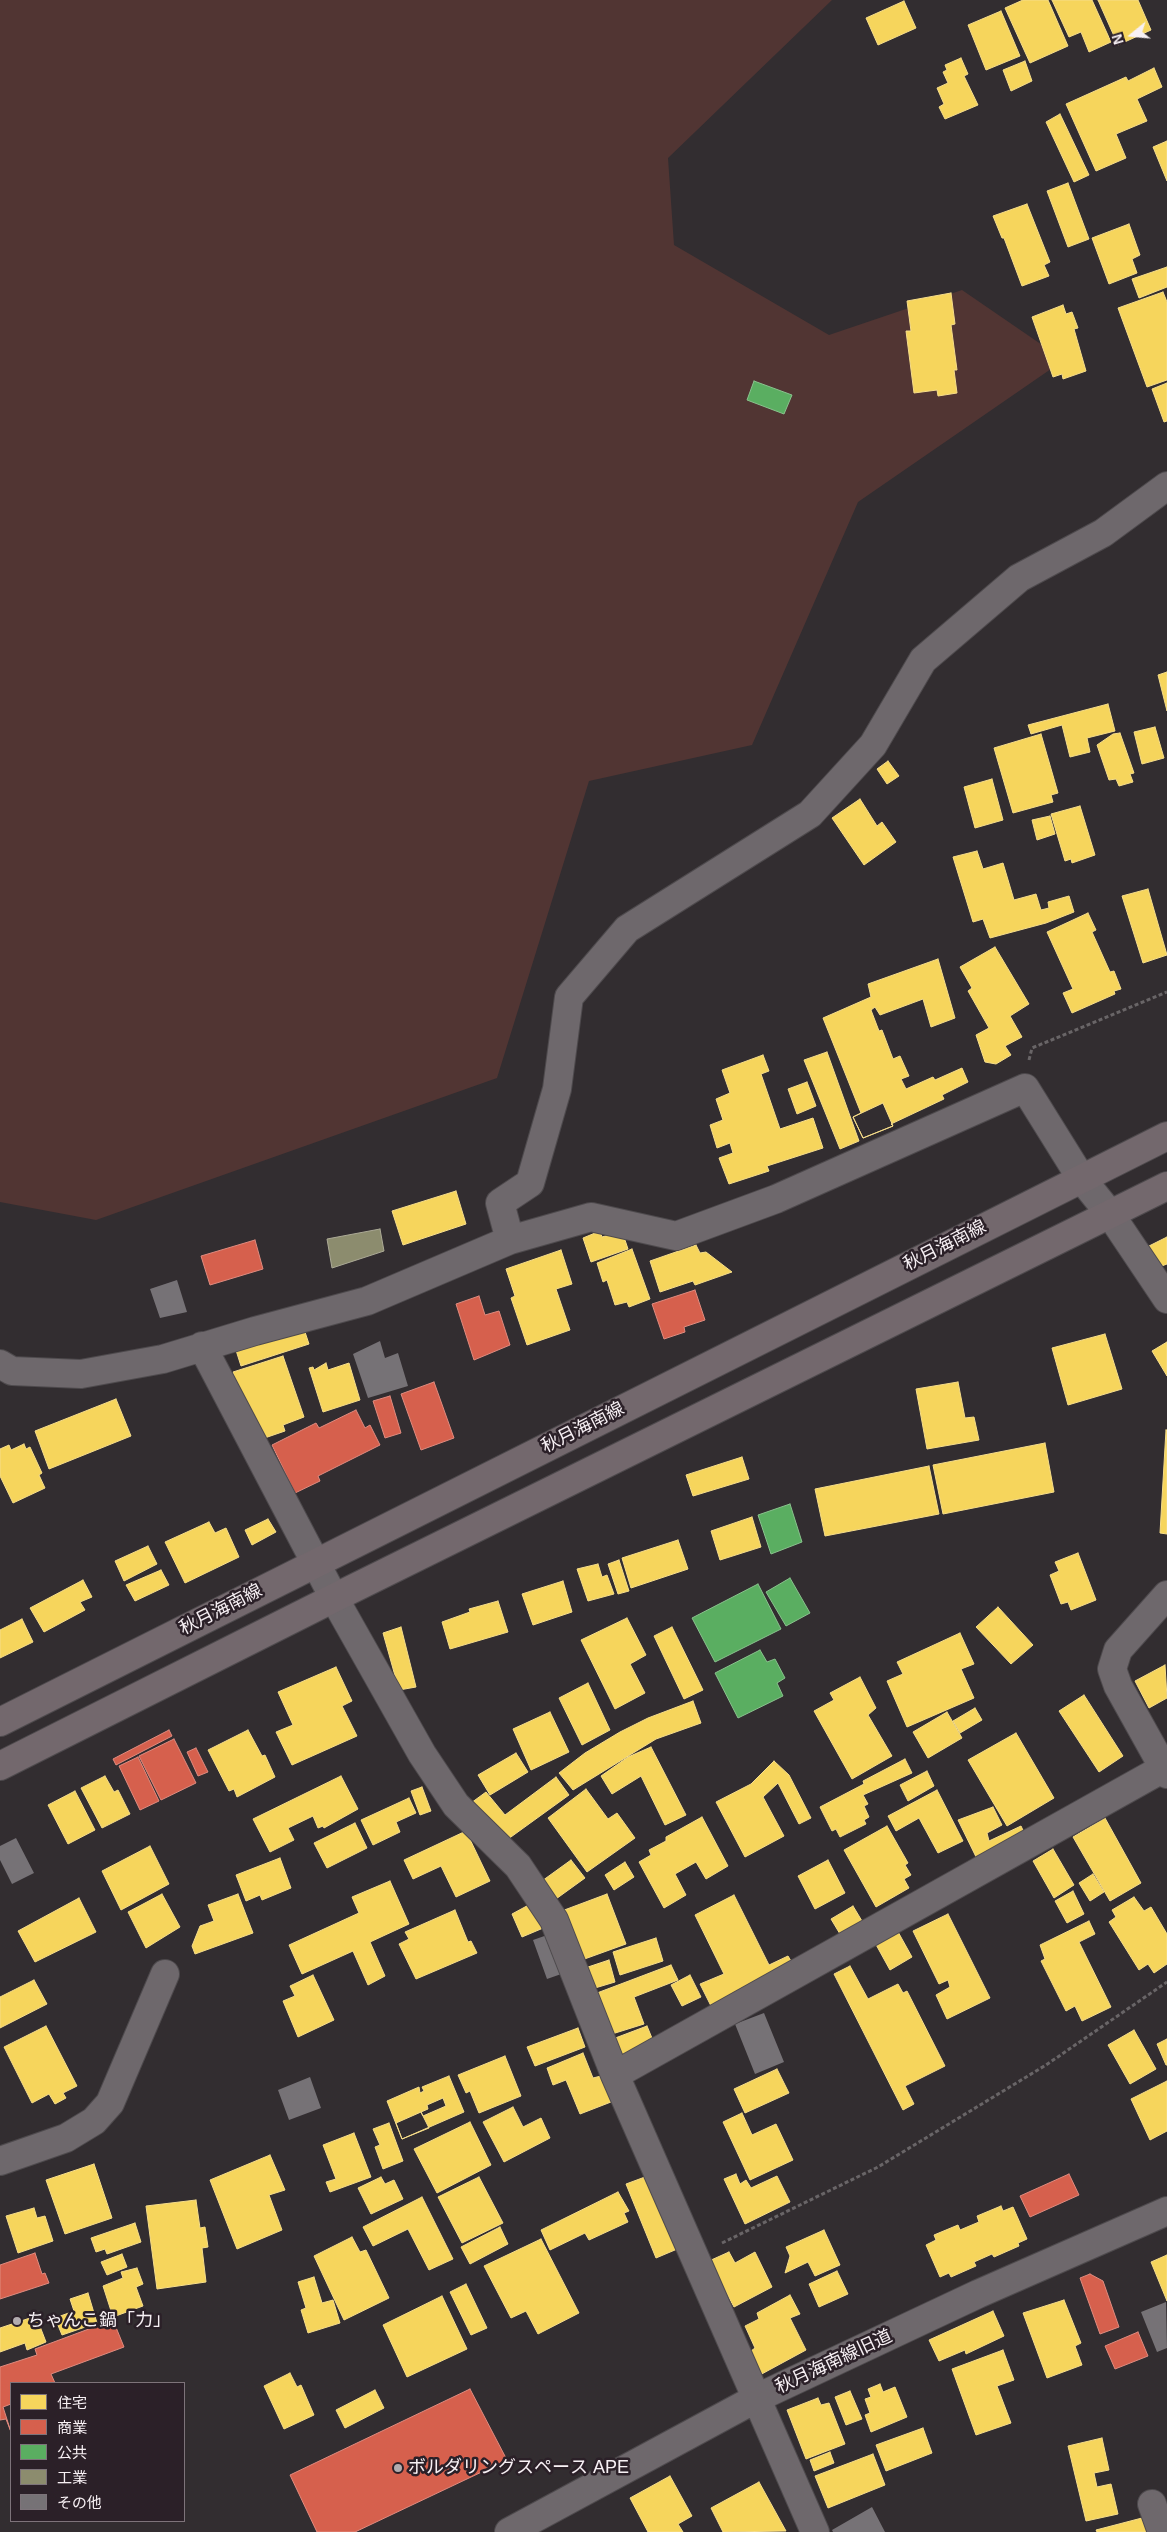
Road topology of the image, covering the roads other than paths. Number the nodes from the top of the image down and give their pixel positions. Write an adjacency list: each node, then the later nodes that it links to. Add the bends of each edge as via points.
1 (1167, 486): 6 (street, via 1103,534 1019,578 924,660 873,745 810,814 627,929 569,997 557,1088 530,1183 500,1204)
2 (1167, 1136): 3 (main road, 秋月海南線)
3 (1081, 1178): 5 (street); 6 (street, via 1024,1088 776,1199 676,1236 591,1217); 10 (main road, 秋月海南線)
4 (1167, 1186): 5 (main road)
5 (1110, 1214): 7 (street); 12 (main road)
6 (510, 1240): 8 (street, via 367,1301)
7 (1167, 1299)
8 (202, 1346): 9 (street, via 163,1359 81,1374 12,1371); 10 (street)
9 (0, 1364)
10 (315, 1562): 12 (street); 13 (main road, 秋月海南線)
11 (1167, 1595): 15 (street, via 1118,1650 1112,1669 1118,1686)
12 (334, 1598): 14 (main road); 17 (street, via 422,1754 456,1805 518,1866 554,1920)
13 (0, 1722)
14 (0, 1766)
15 (1166, 1771): 17 (street)
16 (165, 1974): 18 (street, via 110,2103 94,2121 66,2138)
17 (615, 2075): 20 (street)
18 (0, 2161)
19 (1167, 2211): 20 (street, 秋月海南線旧道, via 978,2294)
20 (757, 2398): 22 (street, 秋月海南線旧道); 23 (street)
21 (1152, 2504): 24 (street)
22 (510, 2532)
23 (815, 2532)
24 (1162, 2532)

